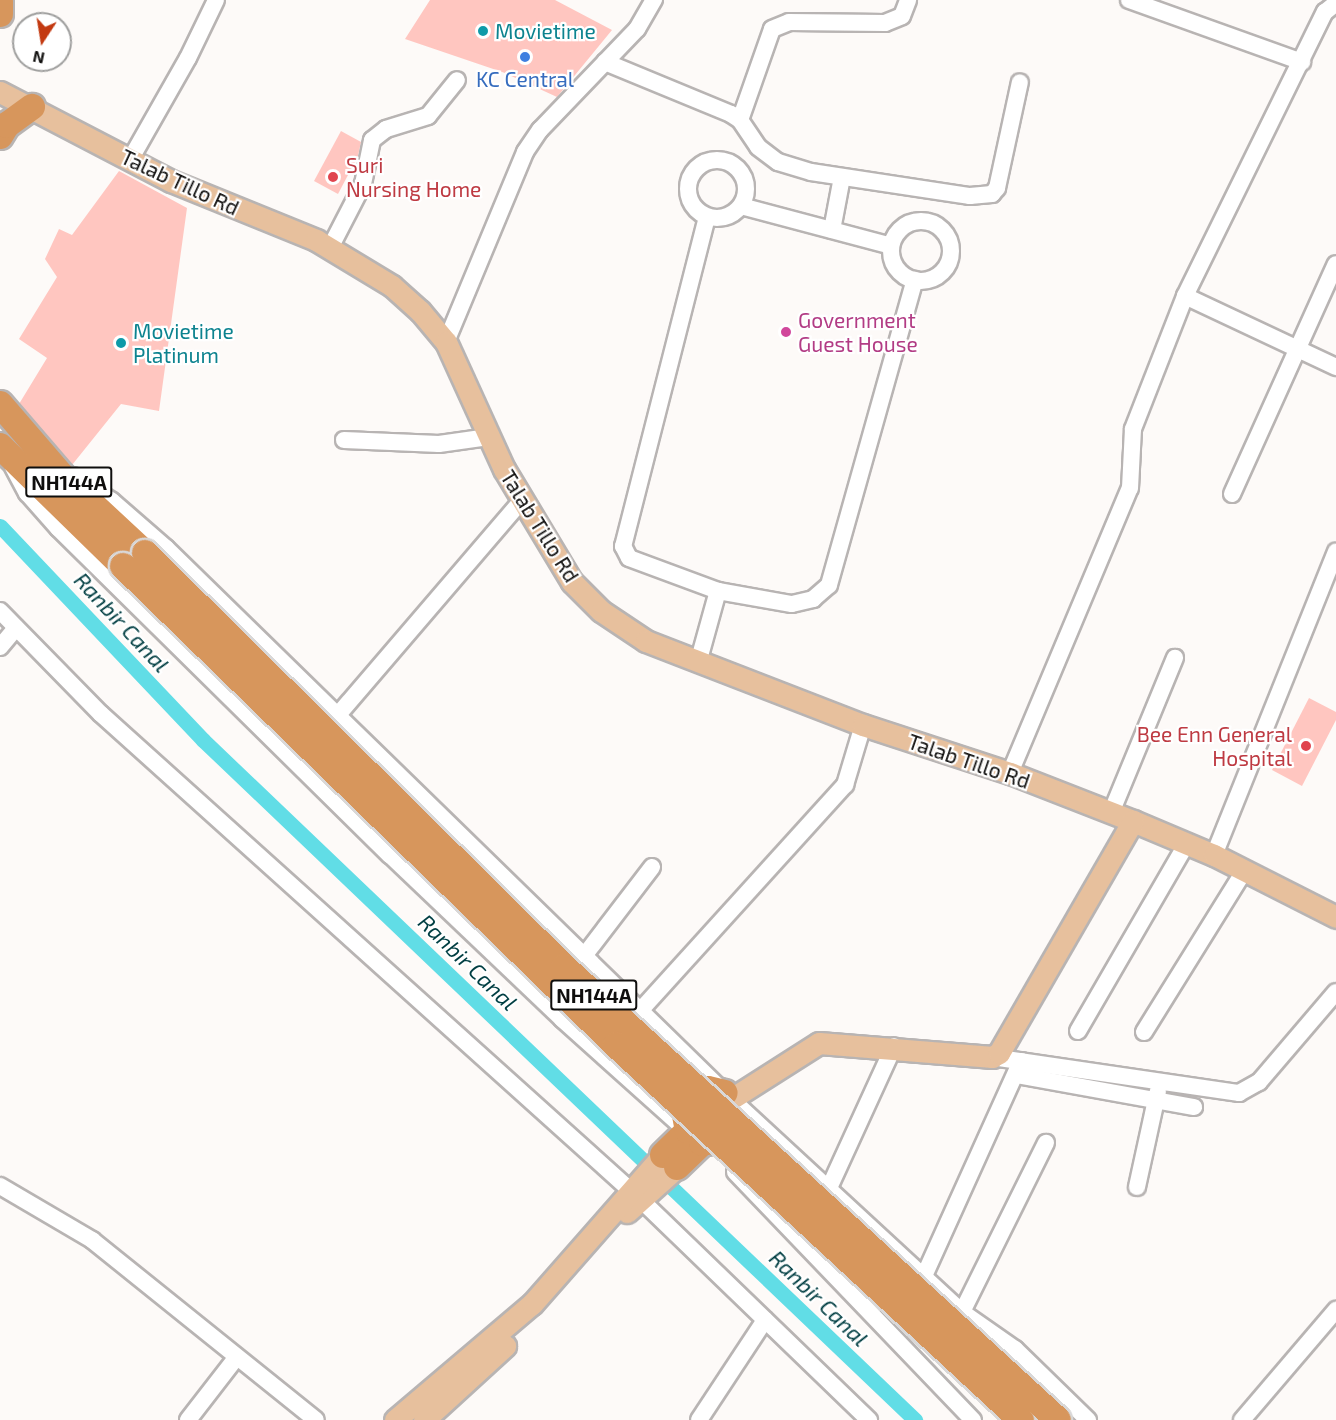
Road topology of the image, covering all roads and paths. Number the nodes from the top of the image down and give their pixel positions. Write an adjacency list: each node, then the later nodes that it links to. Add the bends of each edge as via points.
1 (216, 0): 16 (street)
2 (654, 0): 8 (street, via 637,29)
3 (908, 0): 14 (street, via 896,21 789,22 772,28)
4 (1129, 0): 9 (street)
5 (0, 1): 7 (highway)
6 (1336, 3): 9 (street, via 1325,12)
7 (0, 14)
8 (605, 62): 14 (street); 26 (street, via 540,130 525,152)
9 (1302, 62): 25 (street)
10 (458, 80): 22 (street, via 428,116 386,129 372,140 363,184)
11 (1020, 82): 17 (street, via 997,188 992,194 970,196)
12 (0, 92): 13 (main road, Talab Tillo Rd)
13 (32, 107): 15 (highway, via 7,125); 16 (main road, Talab Tillo Rd)
14 (740, 120): 17 (street, via 758,147 778,162)
15 (0, 136)
16 (130, 160): 22 (main road, Talab Tillo Rd)
17 (842, 177): 20 (street)
18 (741, 206): 19 (street, via 726,217); 19 (street, via 746,189 741,172 724,161 705,162 690,176 688,196 699,213); 20 (street)
19 (707, 217): 38 (street, via 622,546 629,558)
20 (832, 230): 21 (street)
21 (891, 246): 24 (street, via 898,270); 24 (street, via 896,234 911,223 931,223 946,234 951,253 948,263 935,278)
22 (330, 248): 26 (main road, Talab Tillo Rd, via 393,286 420,310)
23 (1336, 264): 27 (street)
24 (915, 280): 38 (street, via 829,585 813,599 792,604)
25 (1185, 296): 27 (street); 46 (street, via 1133,429 1131,488)
26 (446, 342): 30 (main road, Talab Tillo Rd)
27 (1296, 350): 28 (street); 34 (street)
28 (1336, 367)
29 (0, 404): 33 (highway, NH144A)
30 (489, 437): 31 (street, via 439,444); 35 (main road, Talab Tillo Rd)
31 (345, 440)
32 (5, 453): 37 (highway, NH144A); 70 (street, via 27,493 66,536 562,1020)
33 (61, 475): 37 (highway, NH144A); 44 (street, via 89,484 140,525)
34 (1232, 494)
35 (522, 500): 43 (main road, Talab Tillo Rd, via 572,582 601,611 646,641); 44 (street)
36 (1336, 552): 50 (street)
37 (134, 560): 89 (highway, NH144A, bridge, via 616,1045); 90 (highway, NH144A, bridge, via 564,967)
38 (718, 591): 43 (street)
39 (0, 611): 40 (street)
40 (16, 628): 41 (street); 76 (street, via 191,797)
41 (0, 647)
42 (1174, 657): 47 (street)
43 (698, 663): 45 (main road, Talab Tillo Rd)
44 (337, 716): 54 (street)
45 (863, 725): 46 (main road, Talab Tillo Rd); 56 (street, via 844,785)
46 (1010, 773): 47 (main road, Talab Tillo Rd)
47 (1111, 813): 48 (main road, Talab Tillo Rd)
48 (1133, 821): 49 (main road, Talab Tillo Rd); 60 (main road, via 1008,1043)
49 (1187, 843): 50 (main road, Talab Tillo Rd); 57 (street)
50 (1214, 855): 52 (main road, Talab Tillo Rd)
51 (652, 867): 54 (street)
52 (1245, 870): 53 (main road, Talab Tillo Rd); 58 (street)
53 (1336, 917)
54 (584, 956): 56 (street)
55 (1336, 992): 64 (street, via 1249,1090 1223,1092)
56 (639, 1012): 67 (street)
57 (1078, 1031)
58 (1144, 1032)
59 (894, 1046): 60 (main road); 67 (main road, via 819,1043); 75 (street)
60 (992, 1057): 61 (street)
61 (1019, 1068): 62 (street); 65 (street); 77 (street)
62 (1108, 1073): 63 (street); 65 (street)
63 (1128, 1077): 64 (street); 66 (street)
64 (1159, 1082): 68 (street)
65 (1106, 1091): 66 (street)
66 (1125, 1095): 68 (street)
67 (728, 1096): 70 (highway, via 737,1117 730,1133 723,1139); 70 (highway, via 708,1089 692,1096 684,1110); 75 (street)
68 (1156, 1100): 69 (street); 74 (street)
69 (1194, 1107)
70 (695, 1137): 72 (highway); 88 (street, via 820,1256)
71 (1046, 1143): 79 (street)
72 (670, 1161): 76 (main road)
73 (0, 1186): 81 (street, via 92,1240)
74 (1137, 1187)
75 (829, 1188): 77 (street)
76 (639, 1193): 80 (street); 84 (main road, via 532,1304); 85 (main road, via 520,1333)
77 (924, 1276): 79 (street)
78 (1336, 1310): 92 (street)
79 (962, 1312): 91 (street, via 1015,1350)
80 (765, 1320): 86 (street); 87 (street)
81 (236, 1358): 82 (street); 83 (street)
82 (188, 1420)
83 (316, 1420)
84 (395, 1420)
85 (424, 1420)
86 (699, 1420)
87 (869, 1420)
88 (973, 1420)
89 (1021, 1420)
90 (1058, 1420)
91 (1088, 1420)
92 (1242, 1420)

